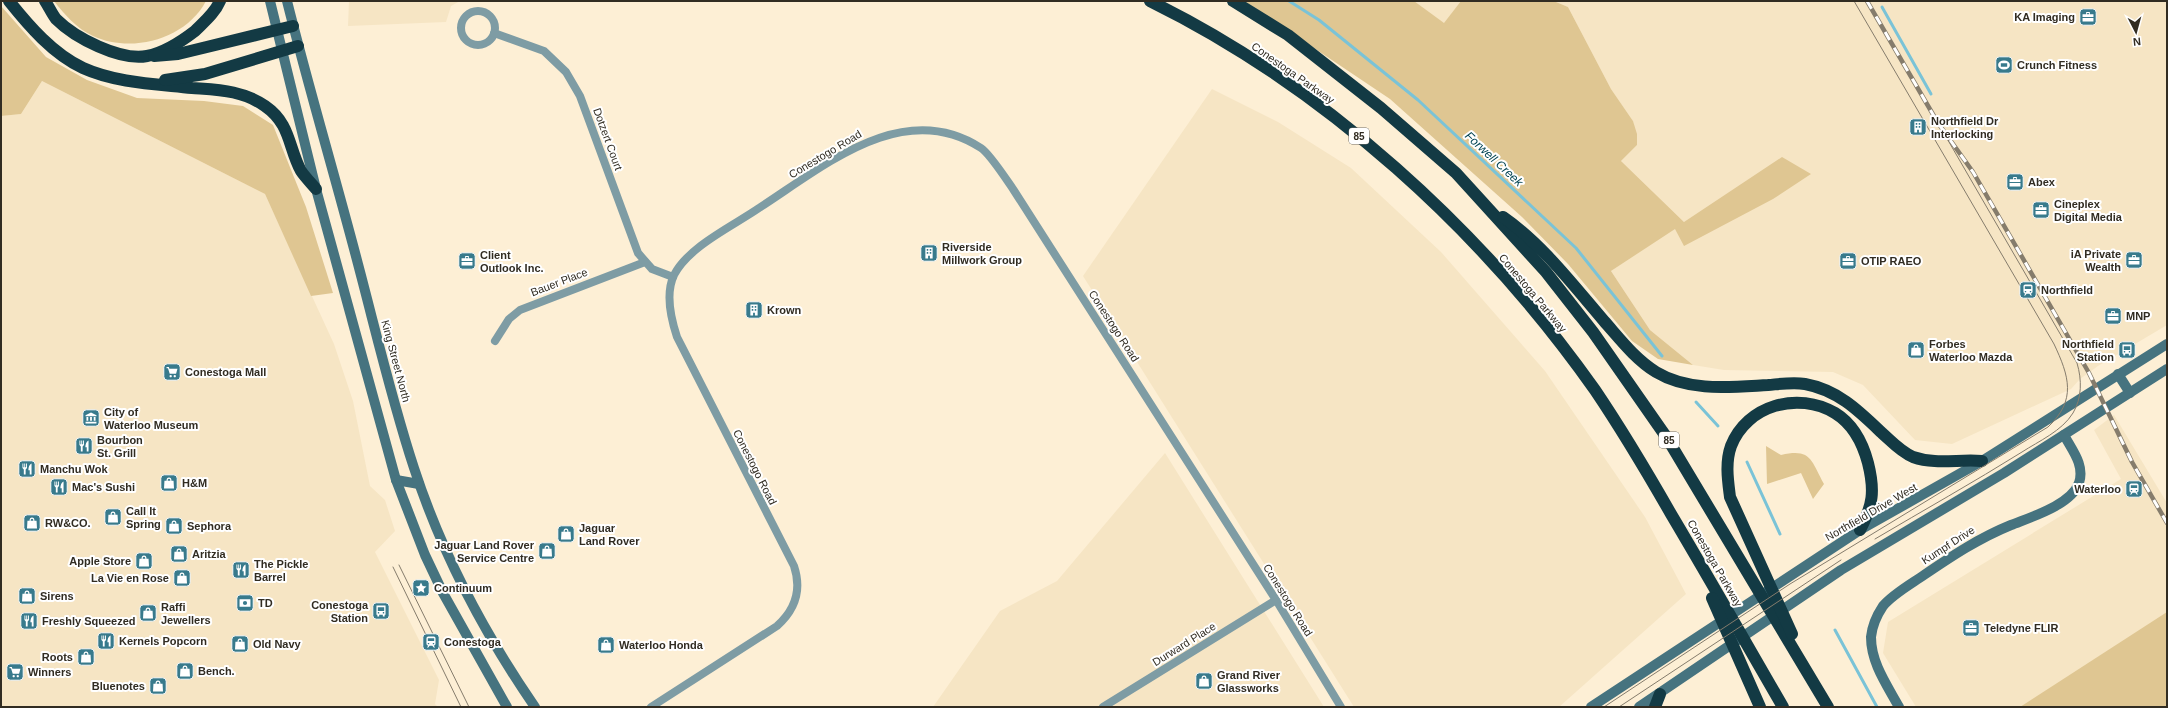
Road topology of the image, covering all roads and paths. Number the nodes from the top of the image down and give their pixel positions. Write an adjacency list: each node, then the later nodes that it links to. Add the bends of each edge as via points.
1 (9, 1): 14 (highway, via 31,28 82,67 107,77)
2 (45, 1): 13 (highway, via 56,19 85,40 121,56)
3 (220, 1): 13 (highway, via 207,20 183,40)
4 (270, 1): 9 (main road)
5 (287, 1): 8 (main road, King Street North)
6 (1150, 1): 29 (highway, Conestoga Parkway / 85, via 1190,21 1269,69 1362,138 1464,234 1534,312 1594,390)
7 (1233, 1): 16 (highway, Conestoga Parkway / 85, via 1288,35 1381,108 1456,173)
8 (293, 26): 9 (highway); 11 (main road, King Street North)
9 (277, 30): 12 (main road); 13 (highway, via 178,54)
10 (494, 33): 10 (street, via 494,22 483,12 471,12 462,21 461,33 469,43 487,43); 17 (street, Dotzert Court, via 544,51 566,72 580,96 636,247)
11 (298, 46): 12 (highway); 27 (main road, King Street North)
12 (282, 51): 14 (highway, via 205,74); 15 (main road)
13 (148, 56)
14 (148, 83): 15 (highway, via 224,90 251,98 266,106 287,133 301,170)
15 (316, 189): 26 (main road)
16 (1484, 203): 25 (highway, via 1519,228 1629,350 1656,372 1687,384 1721,388 1804,384 1822,388 1856,408 1898,448 1912,456 1944,463 1963,459); 32 (highway, Conestoga Parkway / 85, via 1546,272 1593,332 1663,432)
17 (645, 262): 18 (street, Dotzert Court, via 662,274); 19 (street, Bauer Place, via 520,310 509,320)
18 (673, 277): 30 (street, Conestogo Road, via 680,265 703,245 833,160 871,139 901,132 931,131 956,136 983,149 1013,189); 35 (street, Conestogo Road, via 670,296 672,320 677,337 794,566 798,593 786,618 777,626)
19 (495, 341)
20 (2167, 344): 22 (main road, Northfield Drive West)
21 (2167, 369): 23 (main road)
22 (2118, 374): 23 (main road); 25 (main road, Northfield Drive West)
23 (2130, 393): 24 (main road)
24 (2064, 435): 31 (main road, via 1841,570); 43 (main road, Kumpf Drive, via 2078,460 2080,472 2078,483 2070,497 2036,515 1979,539 1907,586 1884,606 1875,620 1871,637 1874,657 1879,672)
25 (1982, 461): 28 (main road, Northfield Drive West)
26 (396, 480): 27 (main road); 33 (main road, via 425,555 443,592)
27 (419, 484): 34 (main road, King Street North, via 438,533 479,620)
28 (1860, 530): 32 (highway, via 1872,502 1871,476 1854,431 1836,414 1819,406 1794,401 1766,408 1744,424 1731,447 1728,461 1730,498); 38 (main road, Northfield Drive West)
29 (1685, 536): 41 (highway); 42 (highway, Conestoga Parkway / 85)
30 (1276, 600): 36 (street, Durward Place); 37 (street, Conestogo Road)
31 (1660, 694): 39 (main road); 40 (highway)
32 (1825, 703)
33 (507, 707)
34 (535, 707)
35 (651, 707)
36 (1103, 707)
37 (1341, 707)
38 (1591, 707)
39 (1639, 707)
40 (1655, 707)
41 (1760, 707)
42 (1783, 707)
43 (1899, 707)

